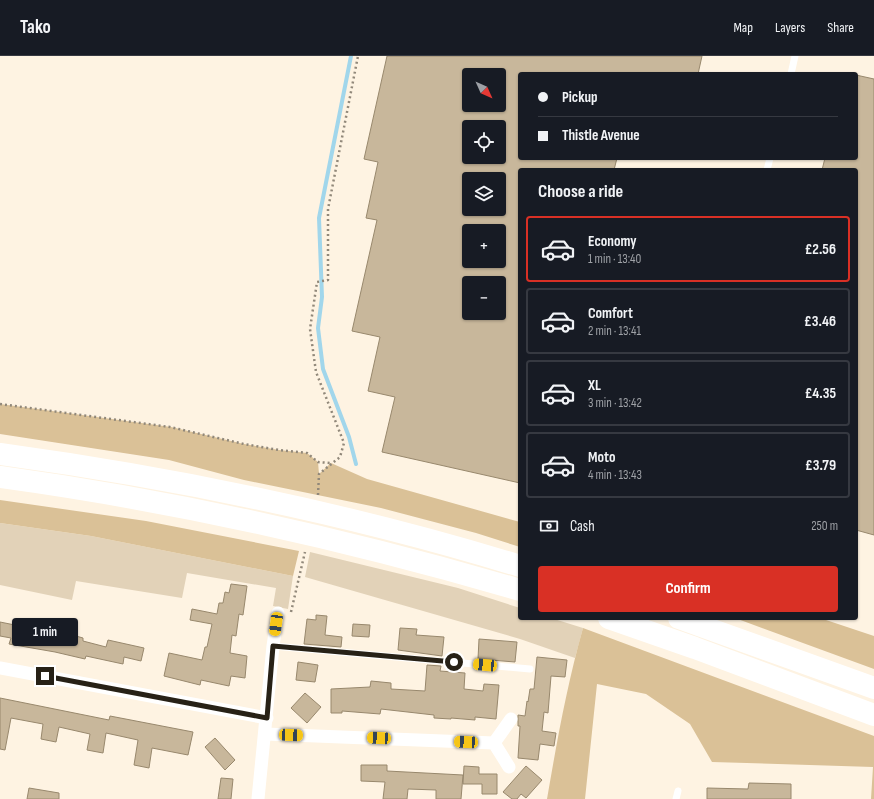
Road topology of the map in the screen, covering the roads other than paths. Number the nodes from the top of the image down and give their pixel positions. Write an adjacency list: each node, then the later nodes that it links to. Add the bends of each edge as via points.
1 (796, 56): 2 (lane)
2 (792, 72)
3 (0, 454): 5 (highway, via 157,479 281,504 397,532)
4 (0, 477): 6 (highway, via 139,499 302,532 386,552)
5 (518, 565)
6 (518, 589)
7 (278, 613): 10 (street)
8 (615, 620): 14 (highway)
9 (685, 620): 13 (highway)
10 (273, 646): 12 (lane); 15 (street)
11 (0, 668): 15 (street)
12 (530, 669)
13 (874, 688)
14 (874, 715)
15 (267, 718): 17 (street)
16 (510, 719): 18 (street)
17 (265, 734): 18 (street); 21 (street)
18 (494, 743): 19 (street)
19 (508, 766)
20 (678, 791): 22 (lane)
21 (258, 799)
22 (676, 799)

